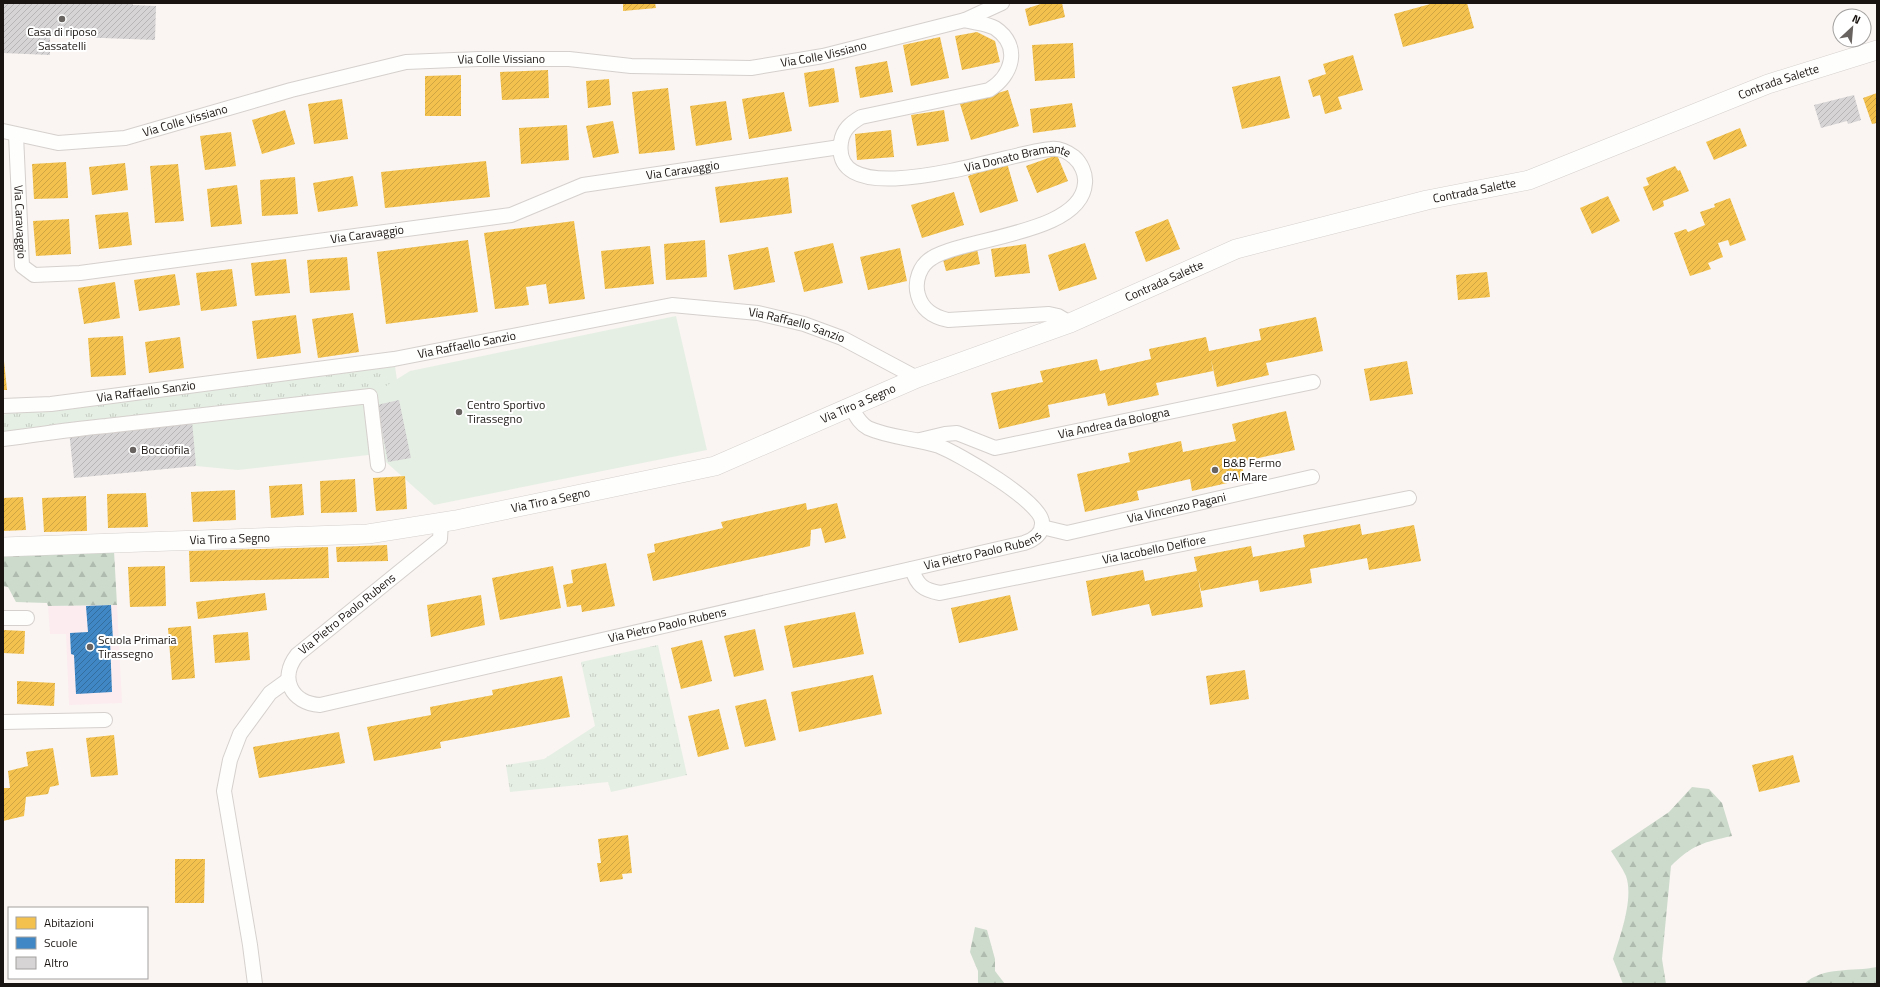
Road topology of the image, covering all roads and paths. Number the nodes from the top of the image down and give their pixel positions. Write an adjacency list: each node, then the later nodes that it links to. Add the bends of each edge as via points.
1 (1002, 3): 2 (street, Via Colle Vissiano)
2 (965, 20): 4 (street, Via Colle Vissiano, via 823,56 751,68 631,66 569,59 406,62 291,90 125,138 58,143); 5 (street, via 996,29 1008,43 1010,66 999,84 989,90 861,117 846,128)
3 (1877, 50): 6 (main road, Contrada Salette, via 1768,84 1529,180 1427,200 1236,249)
4 (10, 133): 5 (street, Via Caravaggio, via 22,266 34,275 80,273 511,214 583,184)
5 (840, 147): 6 (street, Via Donato Bramante, via 850,169 857,174 871,177 915,177 981,165 1051,148 1073,156 1080,164 1086,180 1082,196 1074,208 1029,230 940,254 926,262 917,282 918,296 922,304 927,311 937,317 956,320 1049,314)
6 (1070, 323): 7 (main road, Via Tiro a Segno)
7 (917, 378): 9 (street, Via Raffaello Sanzio, via 842,338 804,324 758,313 672,305 394,359 51,404); 10 (main road, Via Tiro a Segno)
8 (1313, 382): 12 (street, Via Andrea da Bologna, via 995,448 957,433)
9 (3, 406)
10 (852, 407): 12 (street, Via Pietro Paolo Rubens, via 858,420 867,428); 16 (main road, Via Tiro a Segno, via 715,466)
11 (3, 439): 13 (street, via 50,434 69,429 370,396)
12 (918, 440): 17 (street, Via Pietro Paolo Rubens, via 962,457 1013,490 1037,510)
13 (378, 465)
14 (1312, 477): 17 (street, Via Vincenzo Pagani, via 1067,533)
15 (1409, 498): 19 (street, Via Iacobello Delfiore, via 940,593 927,591 919,586)
16 (441, 522): 18 (main road, Via Tiro a Segno, via 368,534); 22 (street, Via Pietro Paolo Rubens, via 440,539 296,655 289,669)
17 (1042, 527): 19 (street, Via Pietro Paolo Rubens, via 1037,537 1028,542)
18 (3, 547)
19 (912, 569): 22 (street, Via Pietro Paolo Rubens, via 320,705 299,698)
20 (3, 618): 21 (street)
21 (27, 618)
22 (288, 680): 25 (street, via 270,693 240,734 230,760 224,791 250,945)
23 (105, 720): 24 (street)
24 (3, 722)
25 (254, 984)

